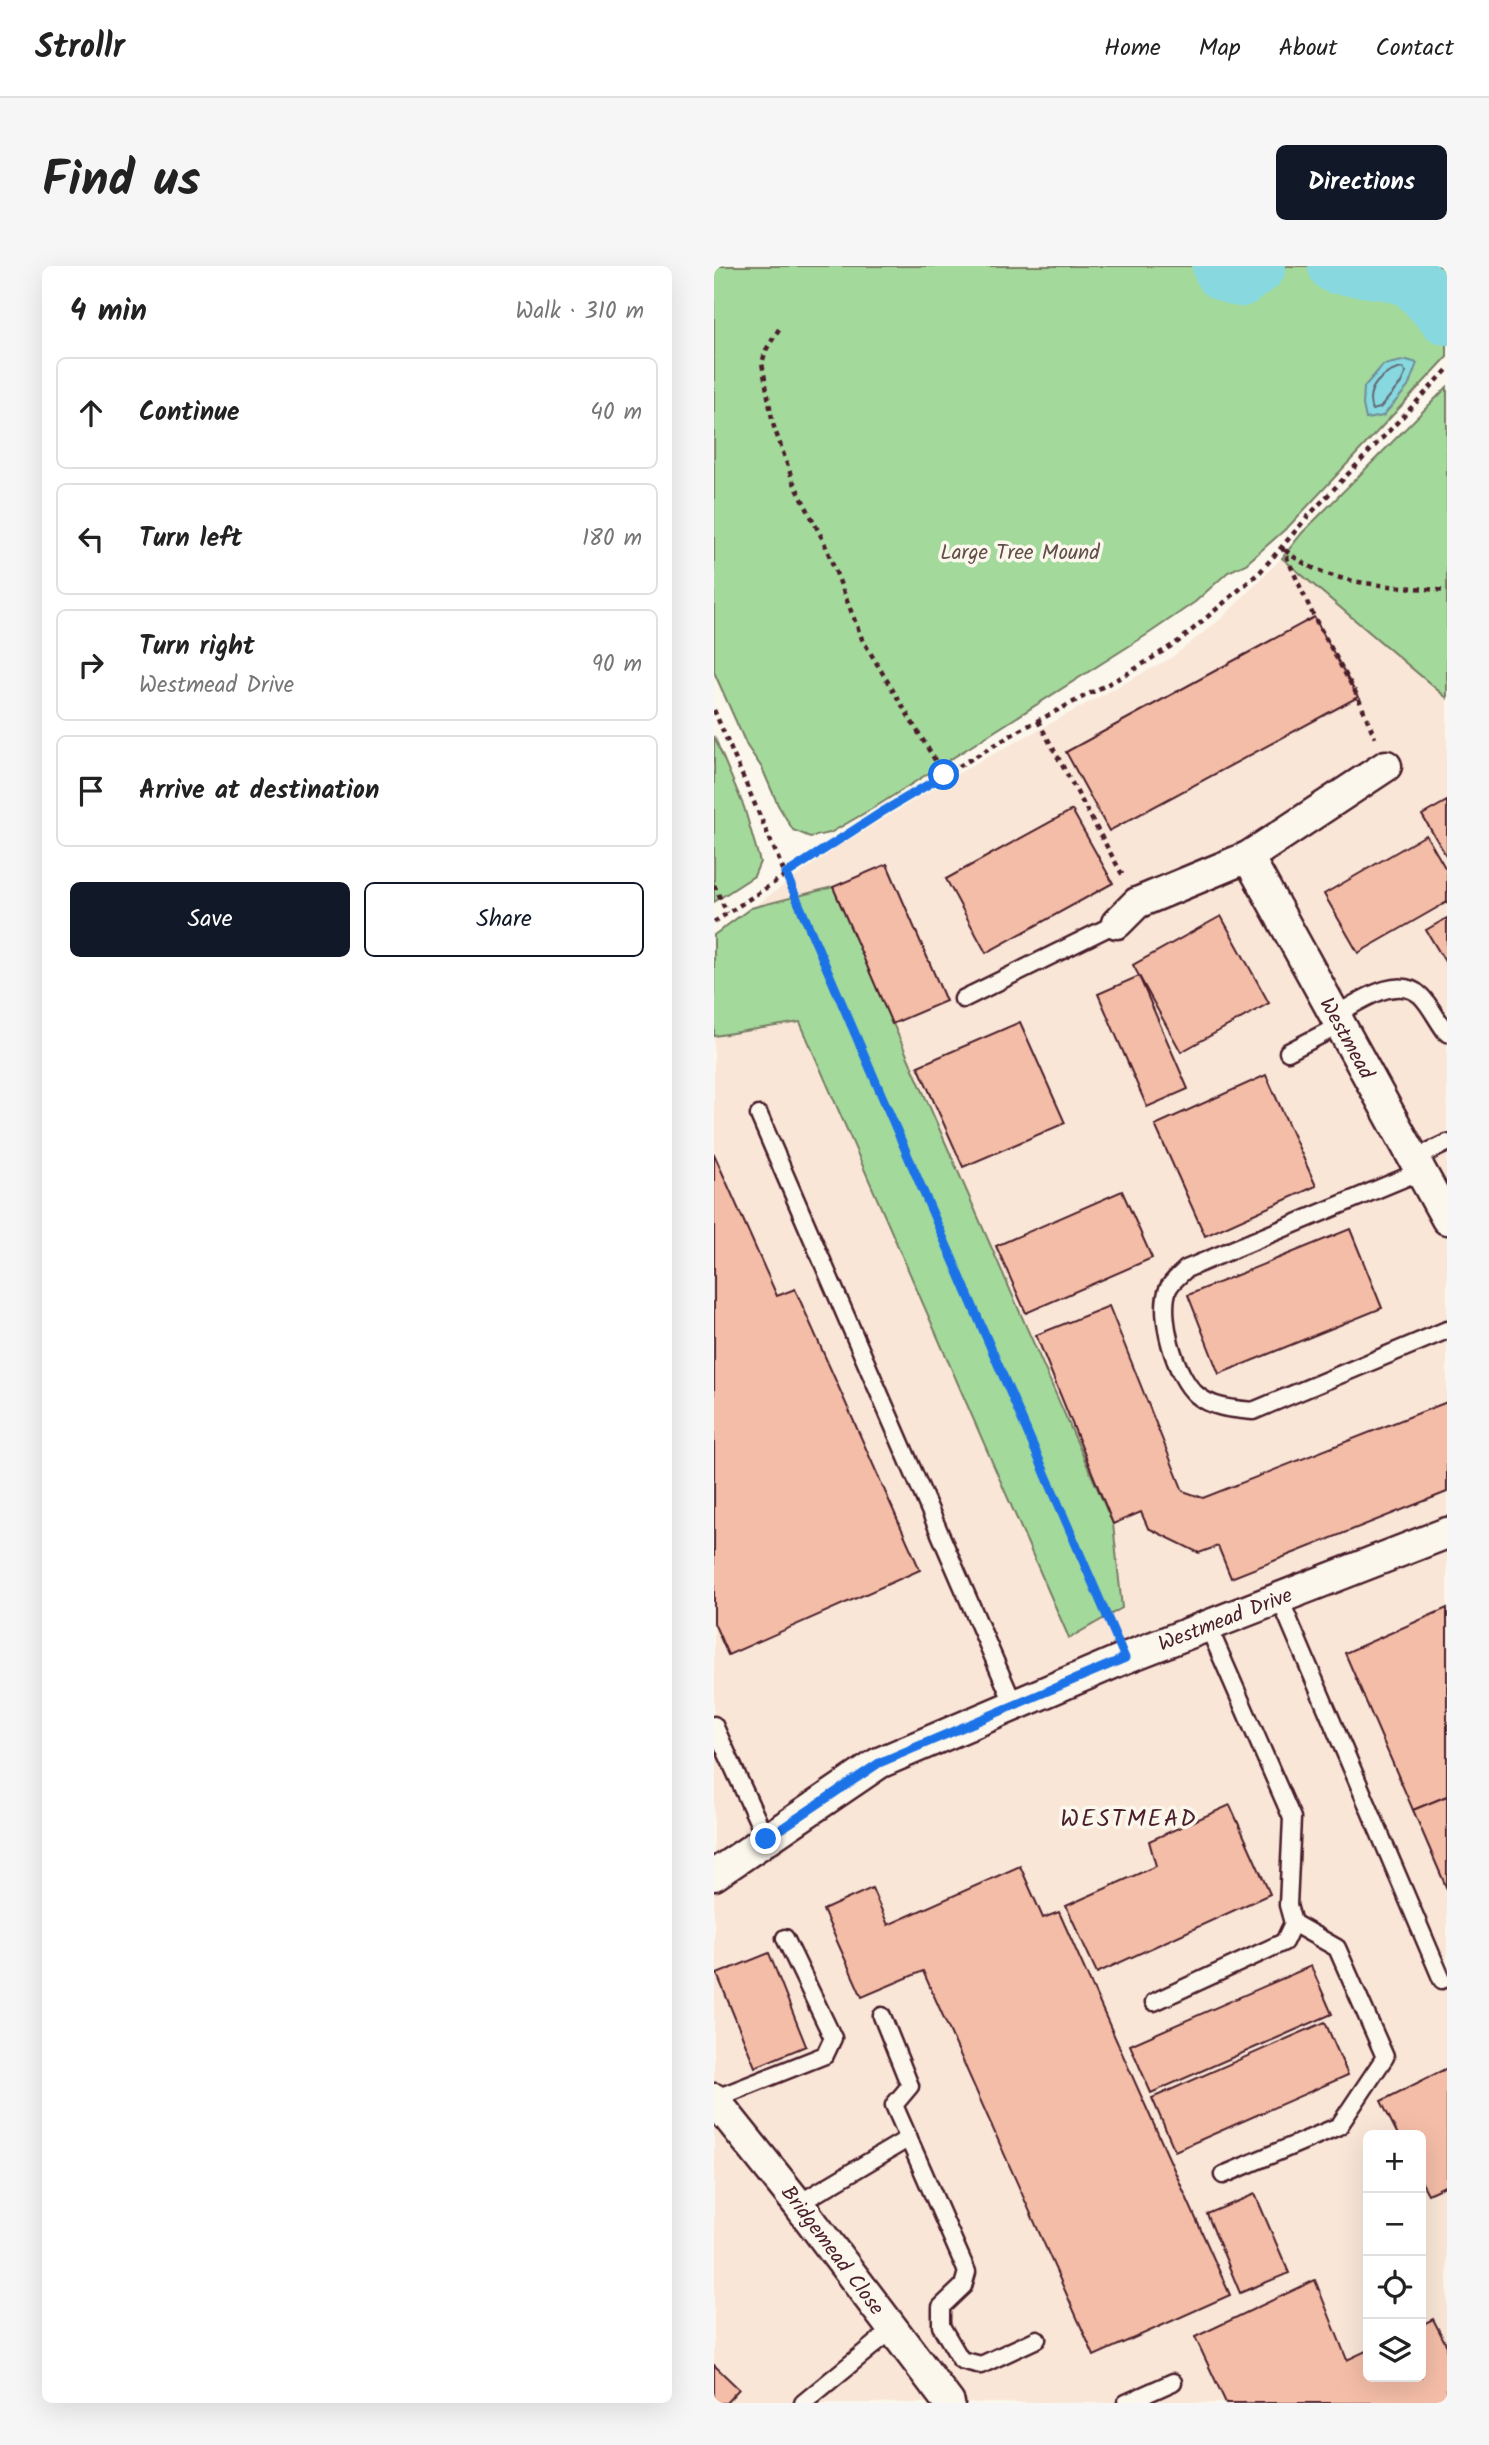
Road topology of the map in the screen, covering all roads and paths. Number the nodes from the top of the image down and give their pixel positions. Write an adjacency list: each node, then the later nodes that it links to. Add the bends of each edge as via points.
1 (779, 329): 8 (path, via 762,363 774,424 793,481 824,542 862,639)
2 (1447, 370): 3 (path)
3 (1282, 547): 4 (path, via 1302,564 1347,581); 6 (path, via 1260,572 1178,641 1127,674); 7 (path, via 1358,697)
4 (1447, 592)
5 (714, 710): 10 (path)
6 (1038, 720): 8 (path); 13 (path)
7 (1386, 766): 9 (street)
8 (944, 775): 10 (path)
9 (1248, 857): 13 (street); 16 (street, Westmead)
10 (786, 874): 12 (path); 27 (path)
11 (714, 885): 12 (path)
12 (727, 913): 14 (path)
13 (1127, 913): 15 (lane)
14 (714, 922)
15 (963, 999)
16 (1337, 1020): 17 (lane, via 1386,989 1401,987 1420,995); 18 (lane); 21 (street, Westmead)
17 (1447, 1033)
18 (1288, 1052)
19 (759, 1115): 28 (lane)
20 (1447, 1143): 21 (lane)
21 (1417, 1165): 22 (street, Westmead); 23 (lane, via 1186,1269 1169,1286 1164,1308 1167,1331 1183,1379 1197,1396 1220,1407 1253,1411)
22 (1447, 1219)
23 (1447, 1330)
24 (1447, 1533): 25 (street, Westmead Drive)
25 (1279, 1597): 26 (street, Westmead Drive); 34 (lane)
26 (1208, 1626): 27 (street, Westmead Drive); 32 (lane, via 1292,1818 1288,1905)
27 (1125, 1658): 28 (street, Westmead Drive)
28 (1014, 1705): 30 (street, Westmead Drive, via 879,1763)
29 (714, 1725): 30 (lane)
30 (766, 1839): 31 (street, Westmead Drive)
31 (714, 1875)
32 (1293, 1923): 35 (lane, via 1284,1942); 39 (lane, via 1337,1948 1385,2057 1339,2126)
33 (785, 1938): 37 (lane, via 832,2038 825,2056)
34 (1442, 1980)
35 (1154, 2002)
36 (882, 2016): 38 (lane, via 910,2085 894,2105)
37 (714, 2099): 40 (street, Bridgemead Close)
38 (909, 2138): 40 (lane); 42 (lane, via 967,2272 963,2286 941,2307 941,2326 961,2360 981,2365)
39 (1223, 2175)
40 (798, 2204): 41 (street, Bridgemead Close)
41 (892, 2329): 44 (lane); 45 (street, Bridgemead Close)
42 (1037, 2339)
43 (1173, 2382): 46 (lane)
44 (803, 2403)
45 (949, 2403)
46 (1126, 2403)

